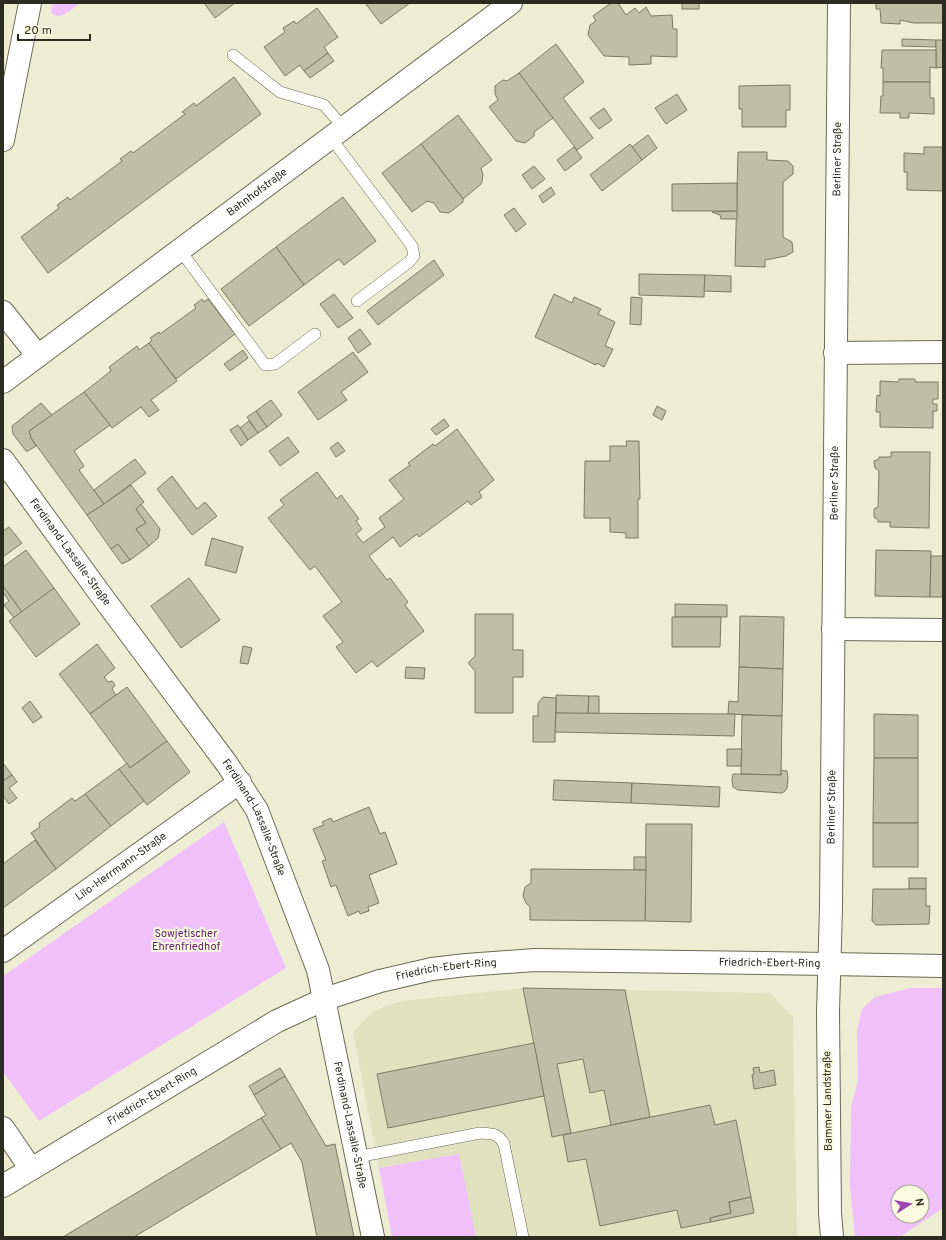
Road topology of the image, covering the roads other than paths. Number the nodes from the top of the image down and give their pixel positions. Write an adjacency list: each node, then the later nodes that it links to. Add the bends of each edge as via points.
1 (30, 3): 6 (street)
2 (511, 3): 5 (street, Bahnhofstraße)
3 (839, 3): 12 (street, Berliner Straße)
4 (233, 55): 5 (lane, via 280,92 324,105)
5 (338, 133): 7 (street, Bahnhofstraße); 8 (lane, via 412,246 414,256)
6 (3, 140)
7 (180, 250): 10 (lane, via 265,365 275,364); 13 (street, Bahnhofstraße)
8 (357, 301)
9 (3, 312): 13 (street)
10 (315, 334)
11 (943, 352): 12 (street)
12 (836, 353): 16 (street, Berliner Straße)
13 (38, 356): 14 (street, Bahnhofstraße)
14 (3, 382)
15 (3, 460): 18 (street, Ferdinand-Lassalle-Straße)
16 (833, 629): 17 (street); 20 (street, Berliner Straße)
17 (943, 630)
18 (240, 782): 19 (street, Lilo-Herrmann-Straße); 22 (street, Ferdinand-Lassalle-Straße, via 257,810 318,970)
19 (3, 951)
20 (829, 964): 21 (street, Friedrich-Ebert-Ring); 22 (street, Friedrich-Ebert-Ring, via 527,960 432,969 380,980); 29 (street, Bammer Landstraße, via 828,1086)
21 (943, 966)
22 (325, 999): 24 (street, Ferdinand-Lassalle-Straße); 25 (street, Friedrich-Ebert-Ring, via 277,1021)
23 (3, 1128): 25 (street)
24 (358, 1157): 27 (street, Ferdinand-Lassalle-Straße); 28 (lane, via 480,1133 494,1134 500,1137 504,1144)
25 (31, 1169): 26 (street, Friedrich-Ebert-Ring)
26 (3, 1186)
27 (373, 1237)
28 (523, 1237)
29 (832, 1237)

